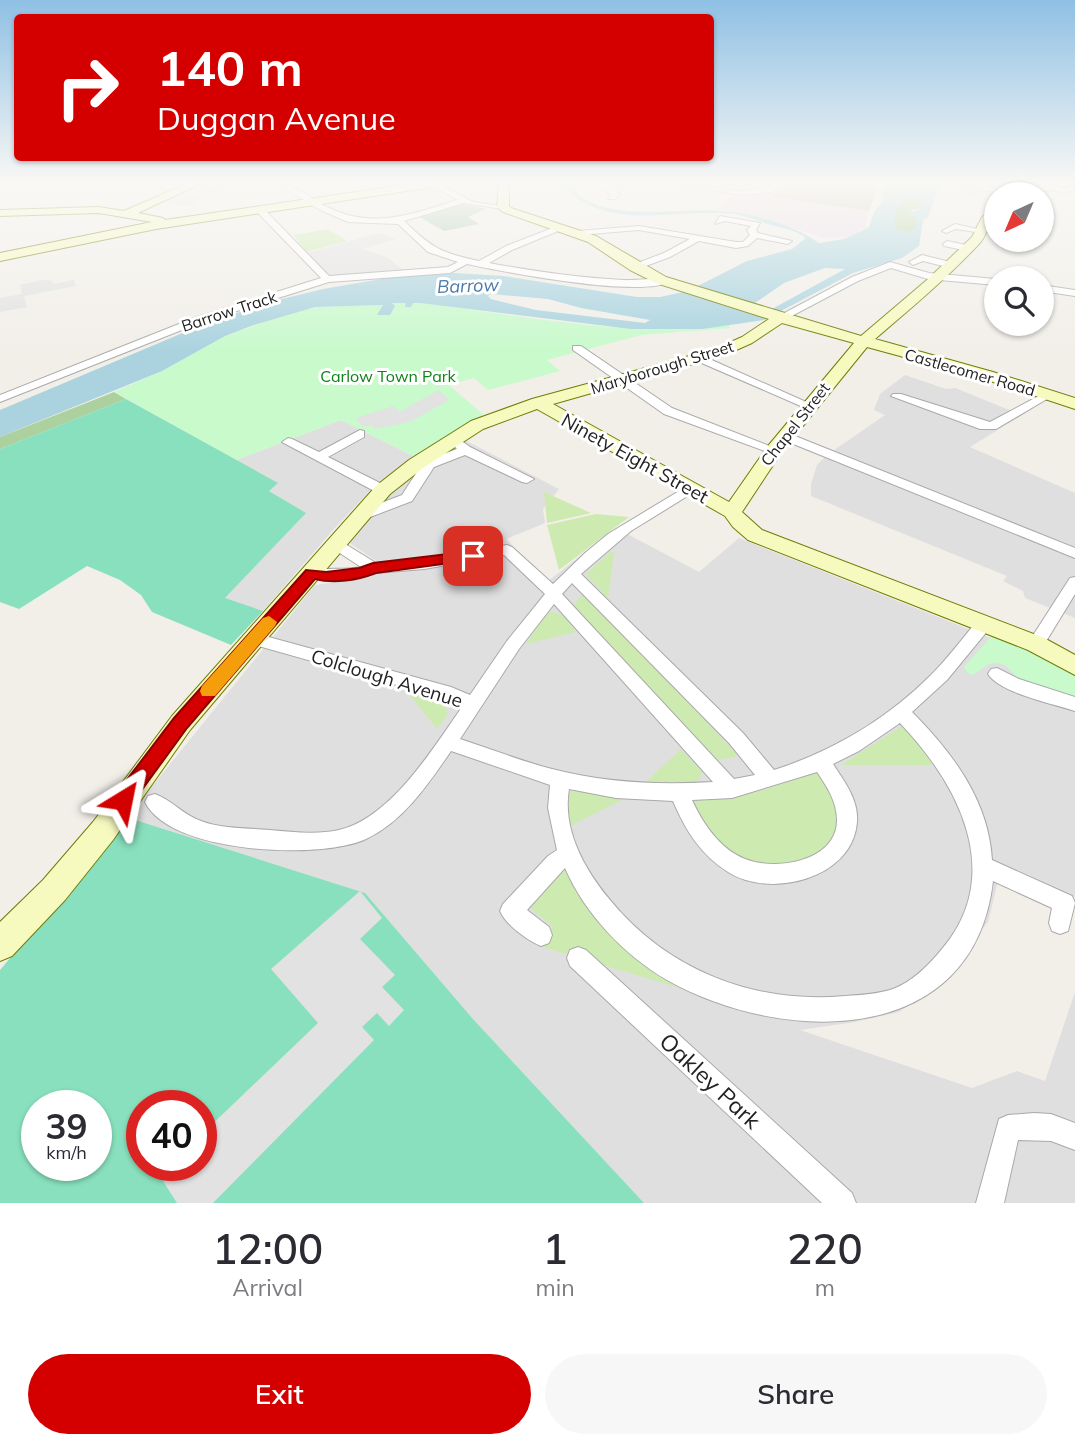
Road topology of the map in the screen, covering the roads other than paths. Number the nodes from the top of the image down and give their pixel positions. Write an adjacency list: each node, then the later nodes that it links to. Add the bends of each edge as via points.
1 (73, 240): 14 (main road)
2 (290, 240): 21 (street, via 301,257)
3 (416, 240): 16 (street)
4 (528, 240): 18 (street)
5 (594, 240): 19 (main road, Castlecomer Road)
6 (696, 240): 19 (street)
7 (710, 240): 8 (street, via 736,246)
8 (750, 240)
9 (783, 240): 11 (street)
10 (974, 240): 13 (main road, Chapel Street)
11 (788, 241)
12 (947, 244): 13 (street)
13 (968, 248): 15 (main road, Chapel Street)
14 (0, 257)
15 (951, 260): 17 (street, via 922,258); 20 (main road, Chapel Street)
16 (466, 261): 18 (street); 21 (street, Barrow Track, via 450,270)
17 (913, 262)
18 (481, 264): 22 (street, via 615,283 652,285)
19 (635, 267): 22 (main road, Castlecomer Road)
20 (940, 276): 23 (street); 26 (street, via 892,265); 27 (main road, Chapel Street)
21 (327, 279): 34 (street, Barrow Track, via 198,320)
22 (661, 279): 26 (main road, Castlecomer Road)
23 (984, 281)
24 (1054, 290): 25 (street)
25 (1075, 293)
26 (776, 317): 27 (main road, Castlecomer Road); 29 (main road, Maryborough Street, via 747,340)
27 (864, 341): 32 (main road, Castlecomer Road); 37 (main road, Chapel Street)
28 (577, 348): 30 (street)
29 (701, 359): 30 (main road, Maryborough Street); 37 (street)
30 (623, 381): 35 (main road, Maryborough Street); 40 (street, via 668,411)
31 (0, 386): 34 (street)
32 (1048, 394): 33 (street, via 992,426); 36 (main road, Castlecomer Road)
33 (897, 396)
34 (5, 397)
35 (538, 403): 41 (main road, Maryborough Street, via 477,425); 44 (main road, Ninety Eight Street)
36 (1075, 404)
37 (807, 405): 40 (main road, Chapel Street)
38 (360, 434): 42 (street)
39 (288, 442): 42 (street)
40 (779, 443): 46 (main road, Chapel Street); 49 (street)
41 (459, 444): 43 (street); 45 (main road, Maryborough Street); 47 (street, via 429,464 407,498)
42 (318, 458): 45 (street)
43 (527, 479)
44 (689, 489): 46 (main road, Ninety Eight Street); 52 (street, via 612,538)
45 (383, 490): 47 (main road, Maryborough Street)
46 (732, 512): 55 (main road, Ninety Eight Street, via 755,535)
47 (360, 516): 48 (main road, Maryborough Street)
48 (337, 545): 50 (street); 51 (main road, Maryborough Street)
49 (1075, 553)
50 (373, 568): 51 (street, via 326,577); 54 (street, via 502,549)
51 (312, 573): 56 (main road, Maryborough Street)
52 (572, 574): 54 (street); 66 (street, via 736,738)
53 (1075, 582): 57 (street)
54 (553, 593): 60 (street, via 519,633); 67 (street)
55 (983, 625): 57 (main road, Ninety Eight Street); 62 (street, via 936,681)
56 (254, 639): 60 (street, Colclough Avenue); 74 (main road, Maryborough Street, via 181,723 103,831)
57 (1036, 644): 58 (main road, Ninety Eight Street)
58 (1075, 666)
59 (997, 674): 61 (street, via 1013,684)
60 (473, 704): 63 (street, Colclough Avenue)
61 (1075, 704)
62 (901, 712): 64 (street); 71 (street, via 940,755 968,800)
63 (447, 742): 65 (street); 69 (street, Colclough Avenue, via 402,799 375,824 343,839 317,842 224,835 186,824)
64 (822, 763): 66 (street); 68 (street, via 837,779 846,800 845,832 837,850 800,873 761,874 729,860 700,832)
65 (561, 779): 68 (street, via 611,789); 70 (street, via 556,795)
66 (769, 780): 67 (street)
67 (732, 790): 68 (street)
68 (679, 793)
69 (156, 802)
70 (569, 854): 71 (street, via 583,882 620,930 682,976 752,1004 826,1012 895,1000 931,979 970,931 980,906); 73 (street, via 512,908)
71 (983, 866): 72 (street, via 1064,903)
72 (1060, 923)
73 (541, 934)
74 (0, 945)
75 (578, 958): 77 (street, Oakley Park)
76 (1075, 1137): 78 (street, via 1062,1129 1007,1128)
77 (842, 1203)
78 (990, 1203)

